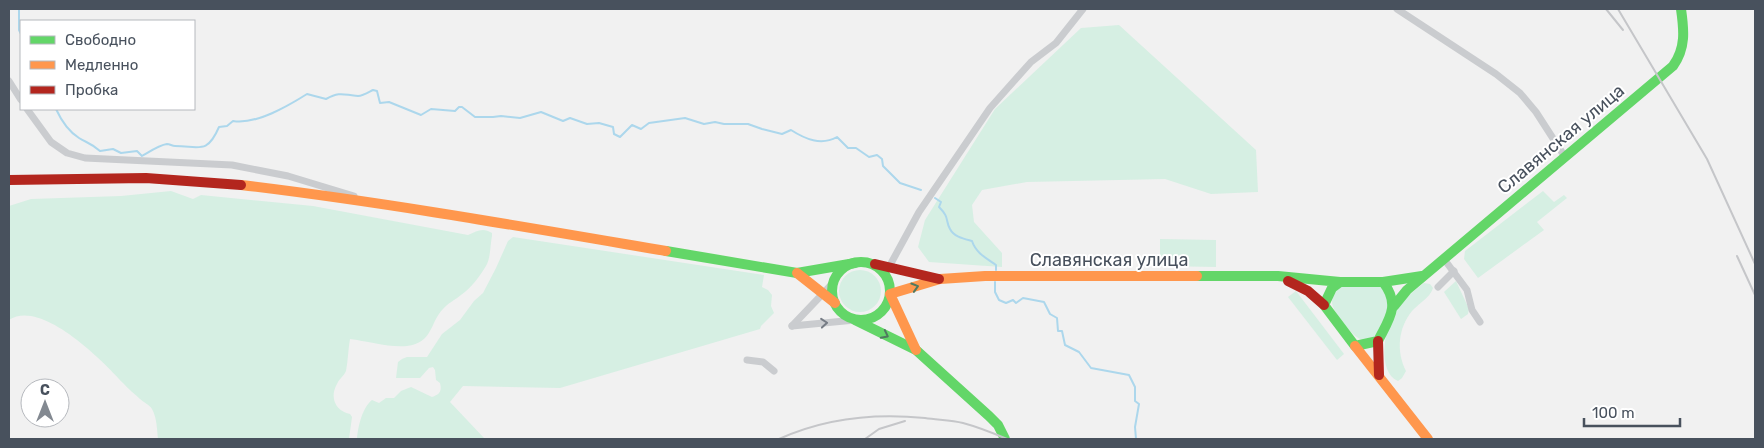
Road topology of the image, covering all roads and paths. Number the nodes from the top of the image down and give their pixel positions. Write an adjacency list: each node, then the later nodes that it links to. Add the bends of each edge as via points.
1 (1083, 9): 13 (street, via 1056,43 1031,62 990,108 919,212)
2 (1396, 9): 7 (street, via 1520,93)
3 (1681, 9): 7 (main road, Славянская улица, via 1684,47 1678,60)
4 (9, 81): 5 (street)
5 (20, 98)
6 (28, 110): 9 (street, via 51,142 67,153 85,158 232,165 288,176)
7 (1565, 158): 10 (main road, Славянская улица)
8 (9, 180): 9 (main road, via 163,179 260,187)
9 (374, 202): 15 (main road)
10 (1444, 259): 14 (street); 17 (main road, Славянская улица)
11 (855, 263): 12 (main road); 15 (main road); 21 (main road, via 839,272)
12 (867, 263): 13 (main road, Славянская улица); 24 (main road, via 884,273)
13 (889, 267): 18 (main road, Славянская улица)
14 (1454, 271): 22 (street); 29 (street, via 1467,290 1472,310)
15 (796, 273): 23 (main road)
16 (1278, 276): 18 (main road, Славянская улица, via 985,276); 19 (main road, Славянская улица); 26 (main road, via 1305,288)
17 (1423, 276): 20 (main road); 27 (main road, Славянская улица)
18 (940, 279): 24 (main road, Славянская улица, one-way to 18)
19 (1340, 282): 20 (main road); 26 (main road, via 1332,288)
20 (1383, 282): 27 (main road, via 1393,294)
21 (834, 283): 23 (street); 25 (main road)
22 (1438, 287)
23 (824, 294): 25 (main road); 28 (street, one-way to 28, via 792,326)
24 (890, 294): 28 (main road, via 877,315); 32 (main road)
25 (835, 303): 28 (main road, via 844,314)
26 (1324, 305): 31 (main road)
27 (1394, 306): 30 (main road)
28 (855, 320): 32 (main road, one-way to 32)
29 (1480, 322)
30 (1378, 341): 31 (main road); 35 (main road)
31 (1355, 346): 35 (main road)
32 (916, 350): 36 (main road, via 990,416)
33 (747, 360): 34 (street, via 763,362)
34 (774, 371)
35 (1379, 375): 37 (main road)
36 (1004, 439)
37 (1428, 439)

